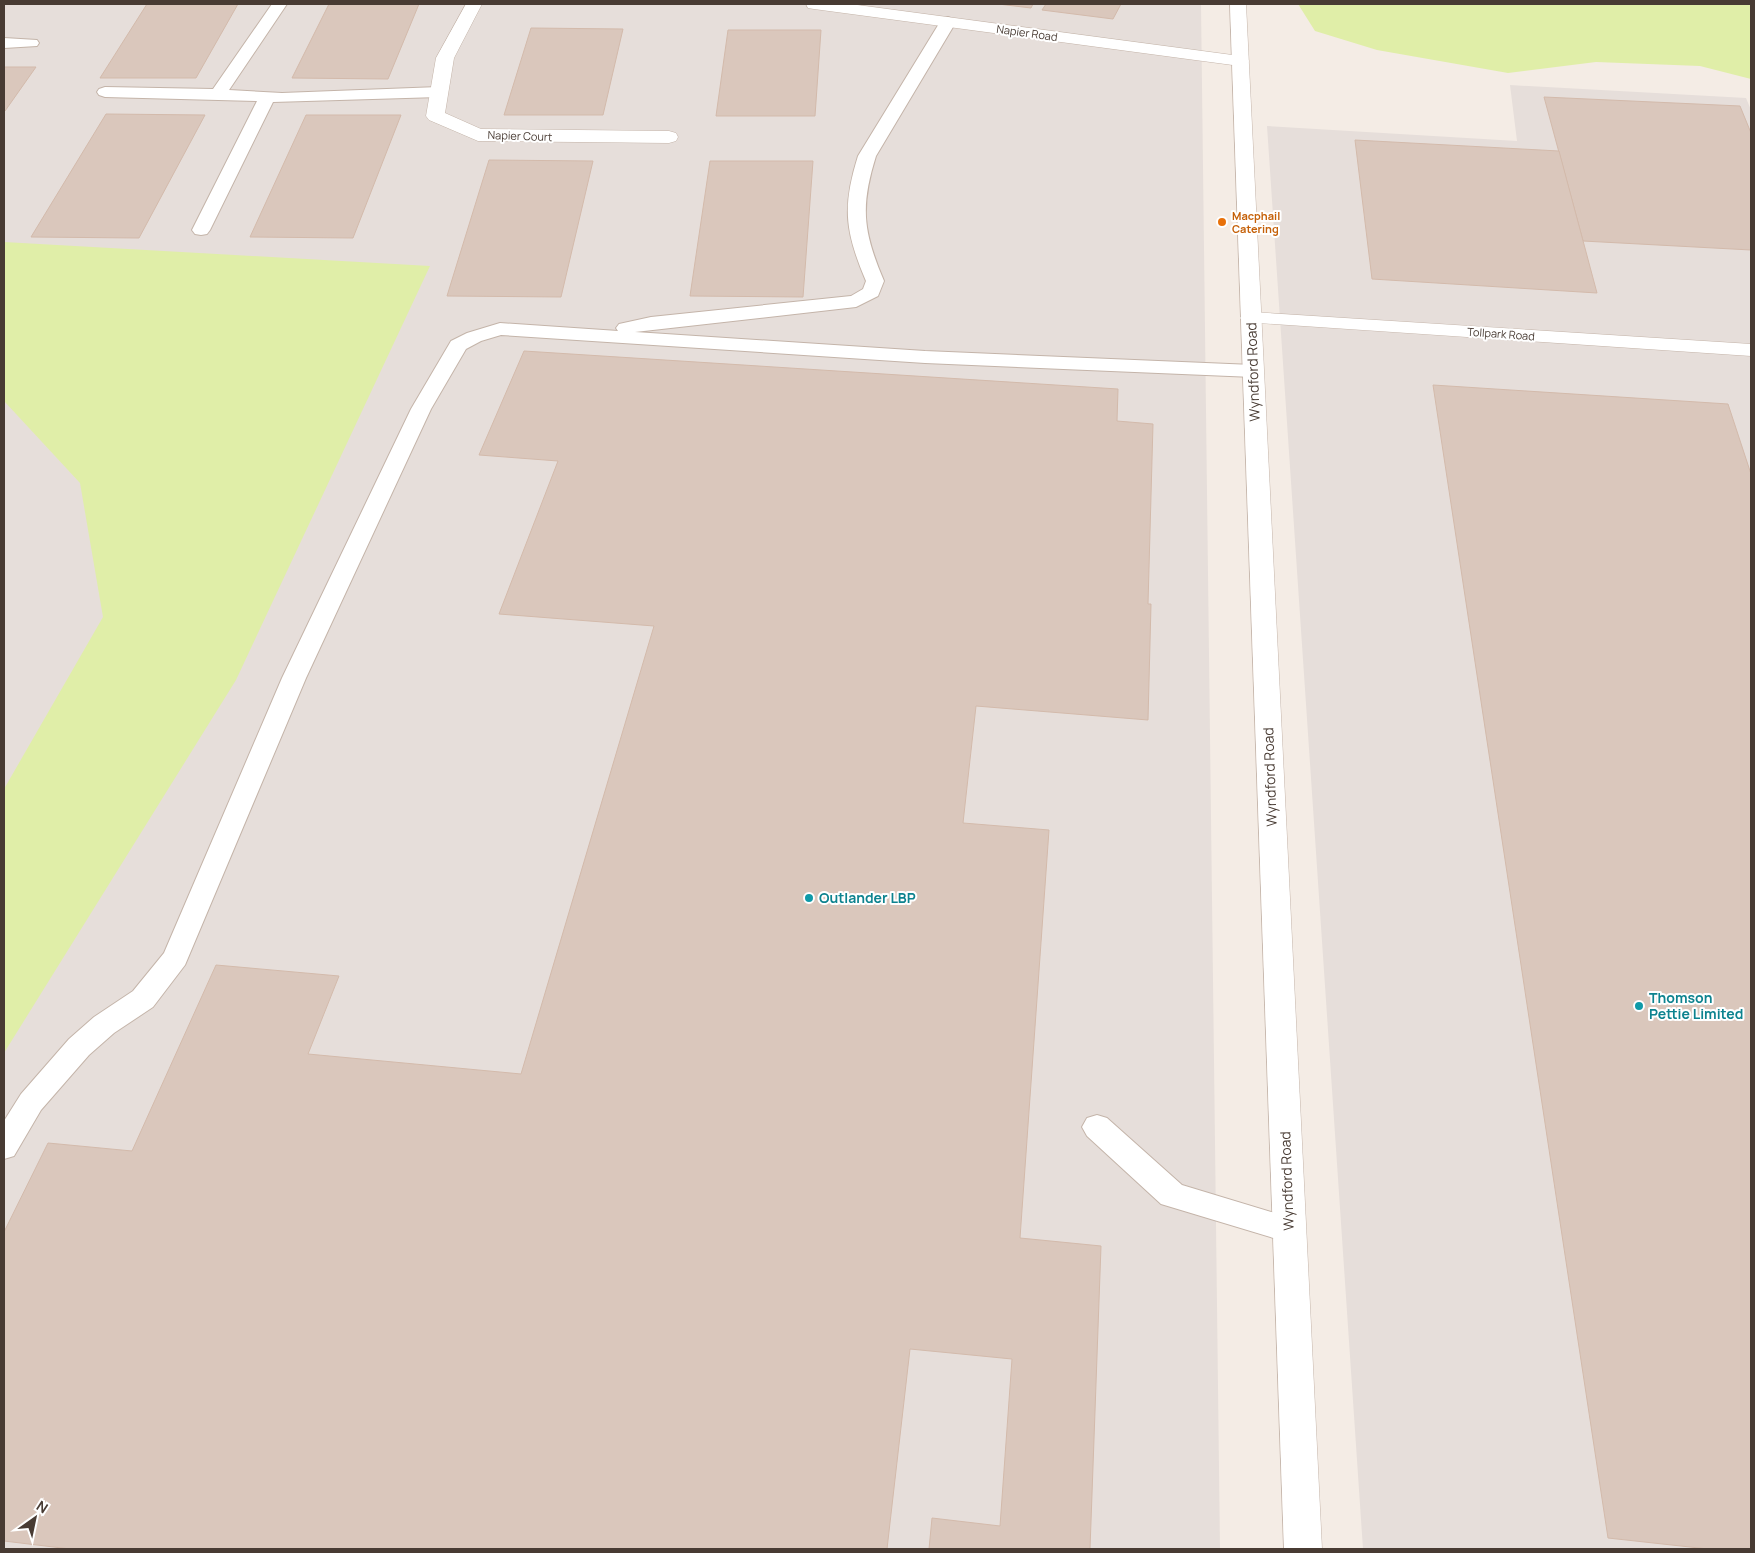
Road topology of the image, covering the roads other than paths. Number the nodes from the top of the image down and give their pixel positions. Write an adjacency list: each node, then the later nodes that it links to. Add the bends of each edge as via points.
1 (279, 4): 12 (lane)
2 (474, 4): 11 (street, Napier Court, via 445,58)
3 (814, 4): 5 (street, Napier Road)
4 (1238, 4): 9 (street, Wyndford Road)
5 (839, 5): 6 (street, Napier Road)
6 (948, 22): 9 (street, Napier Road); 17 (lane, via 872,148 859,180 854,214 863,256 875,281 871,292 856,301 651,323)
7 (4, 43): 8 (lane)
8 (31, 43)
9 (1240, 62): 16 (street, Wyndford Road)
10 (105, 92): 12 (lane)
11 (440, 92): 13 (lane); 14 (street, Napier Court, via 435,116 478,135)
12 (218, 94): 13 (lane)
13 (267, 97): 15 (lane)
14 (669, 137)
15 (201, 230)
16 (1251, 318): 18 (street, Tollpark Road); 19 (street, Wyndford Road)
17 (594, 336): 19 (lane, via 915,356); 21 (lane, via 500,329 458,345 421,409 294,678 175,958 143,999 104,1025 79,1047 31,1102)
18 (1751, 350)
19 (1253, 371): 22 (street, Wyndford Road)
20 (1097, 1127): 22 (lane, via 1172,1194)
21 (4, 1147)
22 (1290, 1230): 23 (street, Wyndford Road)
23 (1303, 1549)

